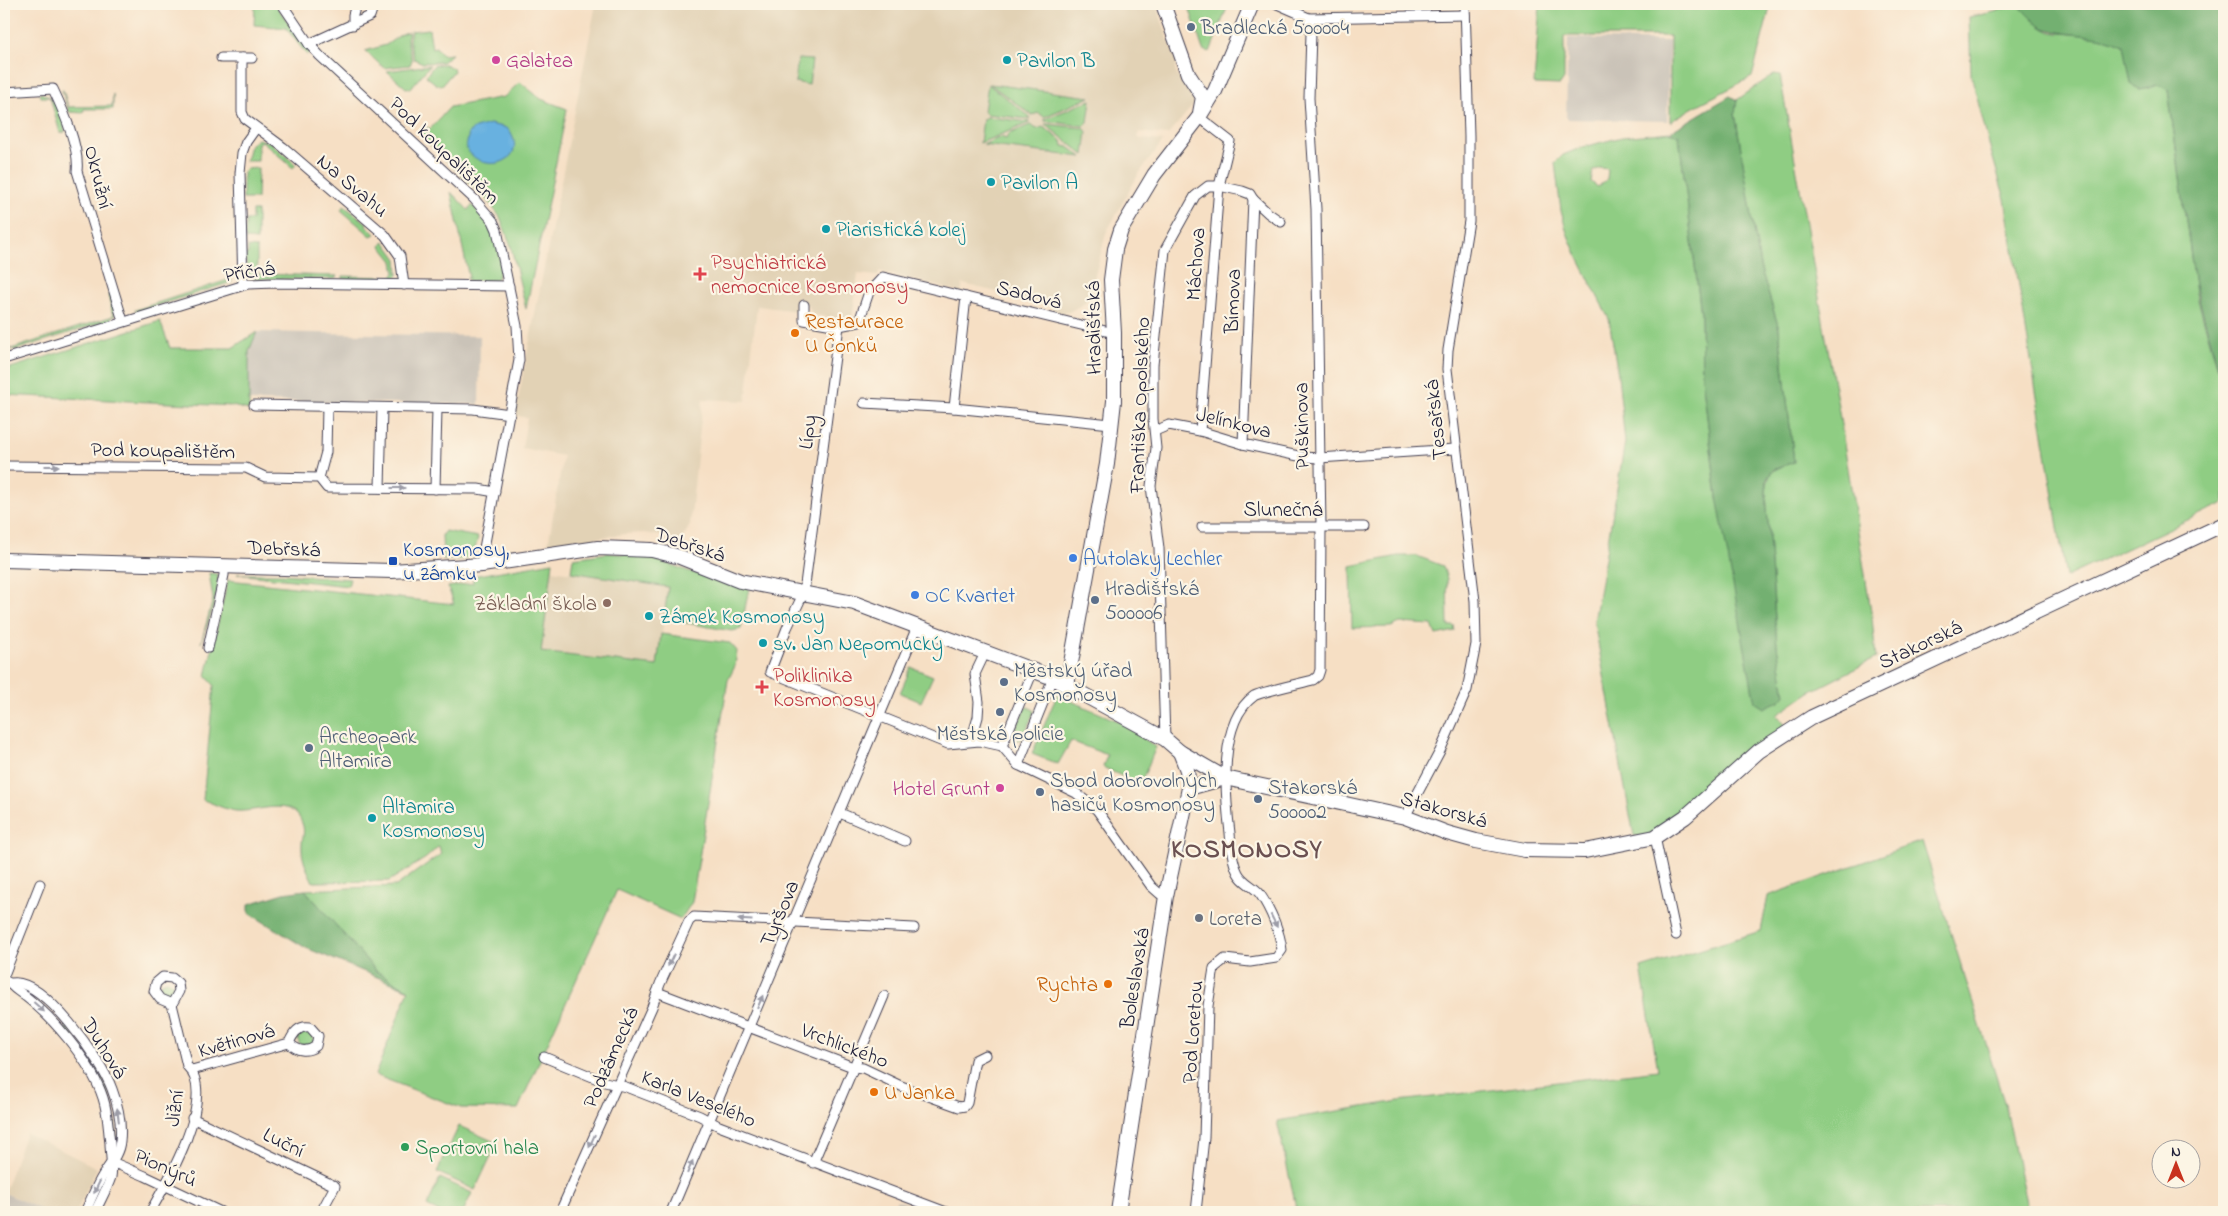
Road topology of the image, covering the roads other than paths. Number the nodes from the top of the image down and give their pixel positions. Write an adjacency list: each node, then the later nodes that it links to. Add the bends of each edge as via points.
1 (282, 4): 11 (street, Pod koupalištěm)
2 (356, 4): 10 (street)
3 (374, 4): 10 (street, via 370,16)
4 (1163, 4): 14 (street, via 1188,74 1203,98)
5 (1252, 4): 14 (street, Hradišťská, via 1218,85)
6 (1277, 4): 9 (street)
7 (1465, 4): 8 (street, Tesařská)
8 (1465, 15): 9 (street); 39 (street, Tesařská, via 1469,221 1448,350 1448,392)
9 (1309, 18): 40 (street, Puškinova, via 1309,98 1316,209)
10 (353, 25): 11 (street)
11 (309, 44): 21 (street, Pod koupalištěm, via 474,199 492,221 500,241)
12 (221, 58): 15 (street, Na Svahu, via 247,58 242,112)
13 (4, 92): 24 (street, Okružní, via 53,88 65,115 78,162 77,171)
14 (1199, 116): 16 (street, Máchova, via 1230,141); 26 (street, Hradišťská, via 1154,175 1121,230 1111,280)
15 (256, 128): 19 (street, via 242,153 240,173); 20 (street, Na Svahu, via 283,147 385,235 400,256)
16 (1219, 186): 17 (street, via 1250,194); 36 (street, Máchova); 37 (street, Františka Opolského, via 1208,186 1195,196 1164,250 1153,365)
17 (1253, 199): 18 (street); 38 (street, Bímova)
18 (1281, 222)
19 (243, 285): 20 (street, Příčná); 24 (street, Příčná)
20 (404, 285): 21 (street, Příčná)
21 (509, 286): 34 (street, Pod koupalištěm, via 520,345)
22 (966, 297): 25 (street, Sadová, via 882,277 870,292 859,322); 26 (street, Sadová); 32 (street, Sadová)
23 (804, 305): 25 (street, via 804,320)
24 (123, 321): 27 (street, Příčná)
25 (839, 326): 53 (street, Lípy)
26 (1114, 333): 35 (street, Hradišťská)
27 (4, 358)
28 (864, 402): 32 (street)
29 (254, 405): 30 (street)
30 (327, 407): 31 (street); 42 (street, via 326,452)
31 (382, 408): 33 (street); 43 (street)
32 (954, 408): 35 (street)
33 (437, 409): 34 (street); 44 (street)
34 (510, 414): 45 (street, Pod koupalištěm)
35 (1111, 424): 59 (street, Hradišťská, via 1107,464)
36 (1200, 430): 37 (street, Jelínkova, via 1169,425); 38 (street, Jelínkova)
37 (1155, 431): 61 (street, Františka Opolského, via 1151,486 1159,548)
38 (1243, 444): 40 (street, Jelínkova)
39 (1455, 449): 40 (street, Jelínkova); 69 (street, Tesařská, via 1475,602 1476,644 1467,690)
40 (1319, 458): 48 (street, Puškinova)
41 (4, 466): 42 (street, Pod koupalištěm, one-way to 42, via 226,467 246,468 260,476)
42 (319, 478): 43 (street, Pod koupalištěm, via 327,488)
43 (380, 488): 44 (street, Pod koupalištěm, one-way to 44)
44 (435, 489): 45 (street, Pod koupalištěm)
45 (494, 492): 51 (street, Pod koupalištěm)
46 (2224, 524): 70 (street, Stakorská, via 1806,720 1759,751 1685,817)
47 (1202, 527): 48 (street, Slunečná)
48 (1321, 527): 49 (street, Slunečná); 66 (street, Puškinova, via 1318,676 1256,694 1245,704 1230,738)
49 (1364, 527)
50 (4, 560): 52 (street, Debřská)
51 (482, 565): 52 (street, Debřská, via 368,571); 53 (street, Debřská, via 598,548 642,548 680,557 740,581)
52 (224, 566): 55 (street, Debřská)
53 (804, 592): 54 (street, Debřská, via 854,603); 60 (street, via 770,672)
54 (917, 627): 56 (street, Debřská); 60 (street, Tyršova)
55 (208, 648)
56 (985, 653): 57 (street, Debřská); 62 (street, via 975,674 978,717)
57 (1033, 671): 58 (street, Debřská); 63 (street)
58 (1053, 678): 59 (street, Debřská); 65 (street)
59 (1067, 685): 61 (street, Debřská)
60 (880, 717): 62 (street, via 948,744); 68 (street, Tyršova)
61 (1165, 739): 64 (street, Debřská)
62 (969, 740): 63 (street)
63 (1002, 746): 65 (street)
64 (1180, 752): 66 (street, Debřská); 67 (street, Boleslavská)
65 (1018, 765): 73 (street, via 1076,793 1097,810 1151,886)
66 (1225, 778): 67 (street); 69 (street, Stakorská); 106 (street, Pod Loretou, one-way to 106, via 1232,856 1238,874 1260,893 1281,936 1282,950 1276,958 1250,962 1225,959 1214,968 1208,1006 1204,1138)
67 (1189, 788): 73 (street, Boleslavská)
68 (840, 813): 71 (street); 74 (street, Tyršova)
69 (1405, 817): 70 (street, Stakorská, via 1447,833 1524,850 1584,851)
70 (1655, 837): 76 (street)
71 (905, 840)
72 (40, 884): 77 (street)
73 (1166, 896): 105 (street, Boleslavská)
74 (793, 922): 75 (street); 79 (street, Podzámecká, one-way to 79, via 694,917 689,921); 84 (street, Tyršova, one-way to 74)
75 (914, 928)
76 (1676, 935)
77 (4, 975)
78 (8, 982): 82 (street, Duhová, via 28,985); 83 (street, Duhová, one-way to 83)
79 (657, 992): 84 (street, Vrchlického); 90 (street, Podzámecká)
80 (884, 996): 88 (street)
81 (172, 1004): 89 (street, Jižní, via 187,1066)
82 (62, 1014): 83 (street); 93 (street, Duhová, one-way to 82, via 120,1141 112,1088 98,1062)
83 (54, 1022): 93 (street, Duhová, via 98,1084 107,1113)
84 (749, 1027): 88 (street, Vrchlického); 92 (street, Tyršova)
85 (289, 1043): 89 (street, Květinová)
86 (985, 1054): 88 (street, Vrchlického, via 975,1060 967,1103 962,1108)
87 (544, 1057): 90 (street, Karla Veselého)
88 (854, 1067): 94 (street)
89 (192, 1070): 91 (street, Jižní, via 196,1090)
90 (617, 1084): 92 (street, Karla Veselého); 102 (street, Podzámecká, one-way to 102)
91 (192, 1118): 95 (street, Jižní, via 184,1148); 101 (street, Luční, via 334,1186)
92 (709, 1121): 94 (street, Karla Veselého); 103 (street, Tyršova, one-way to 92)
93 (112, 1162): 95 (street, Pionýrů); 96 (street, Duhová)
94 (813, 1163): 104 (street, Karla Veselého)
95 (165, 1185): 97 (street, Pionýrů); 99 (street, Jižní)
96 (94, 1207): 98 (street, Duhová)
97 (203, 1208): 100 (street, Pionýrů)
98 (85, 1212)
99 (150, 1212)
100 (221, 1212)
101 (321, 1212)
102 (560, 1212)
103 (670, 1212)
104 (946, 1212)
105 (1118, 1212)
106 (1196, 1212)

